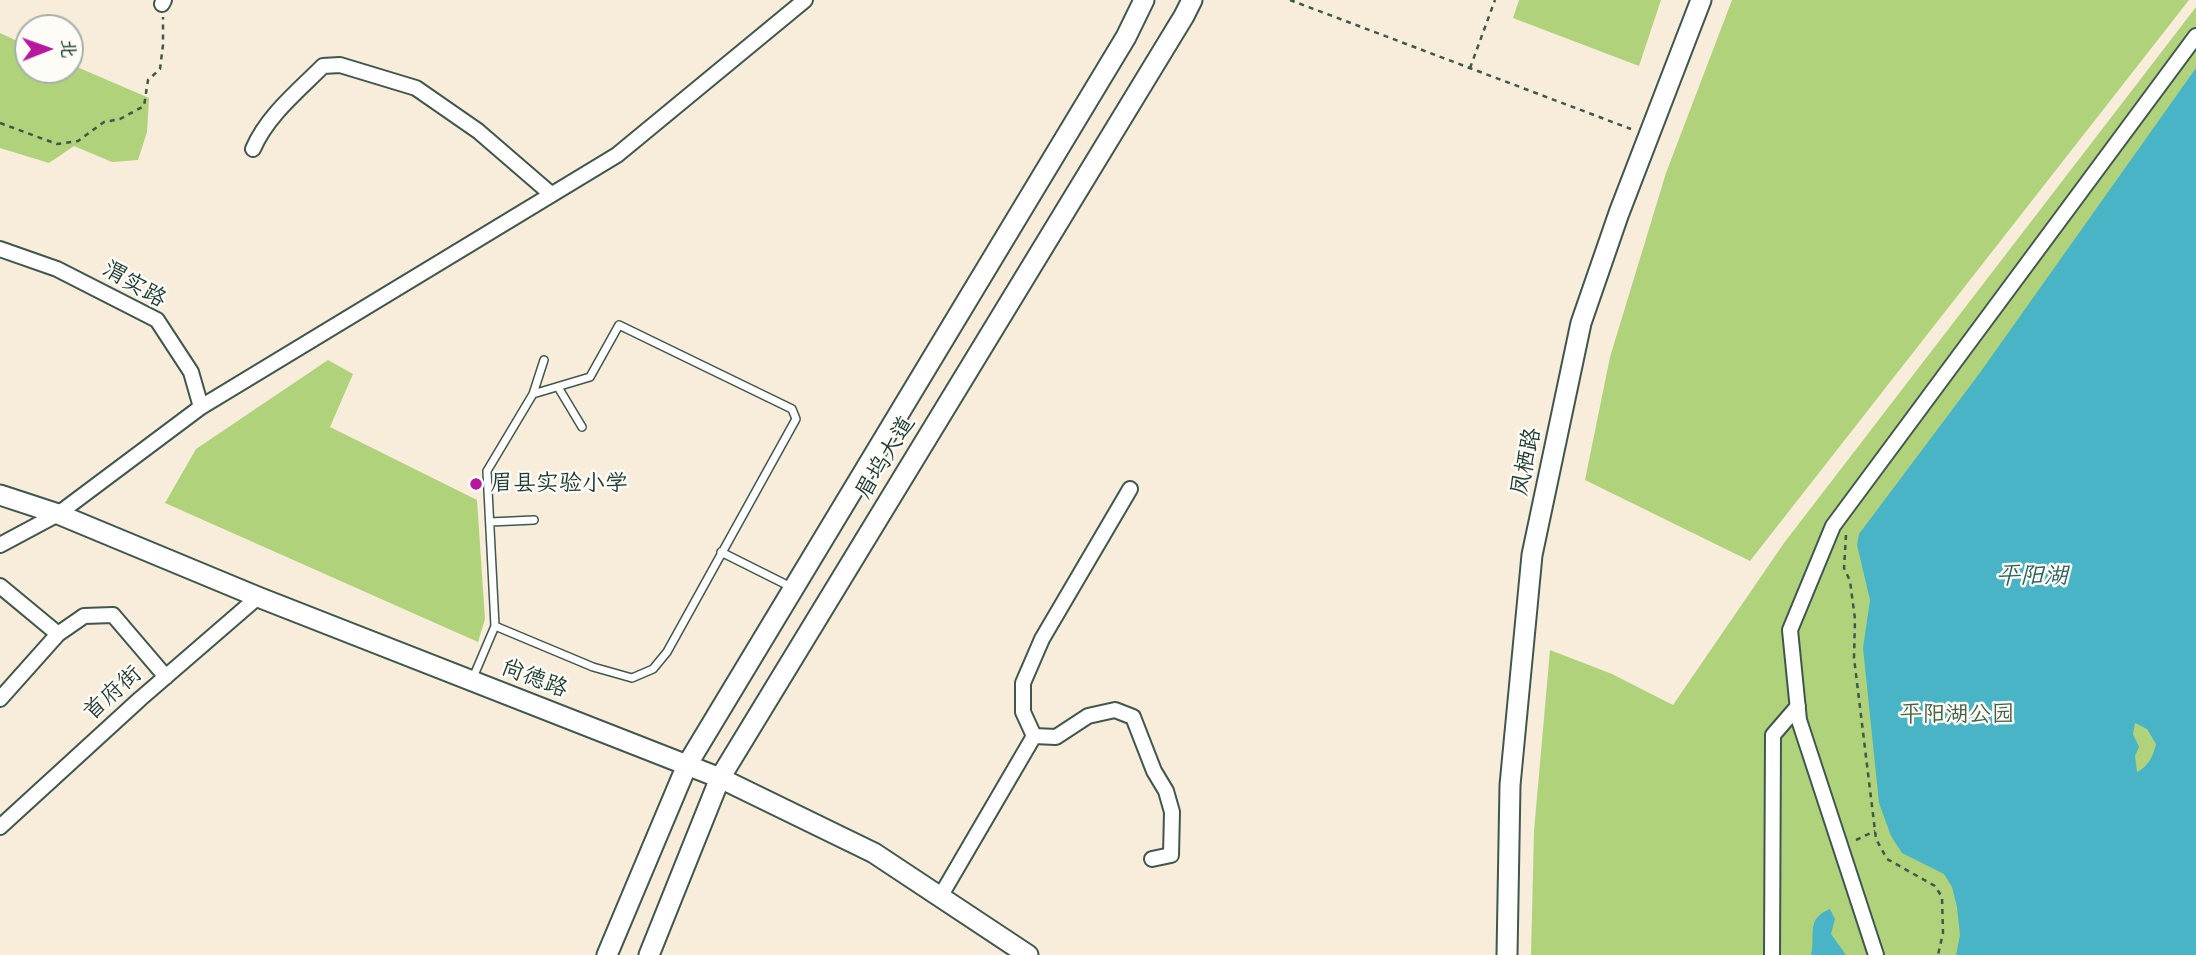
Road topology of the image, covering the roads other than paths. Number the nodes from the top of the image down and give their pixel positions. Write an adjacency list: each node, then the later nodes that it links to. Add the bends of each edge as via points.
1 (805, 0): 7 (street, via 617,155)
2 (1144, 0): 22 (main road, 眉坞大道)
3 (1192, 0): 32 (main road, 眉坞大道)
4 (1701, 0): 39 (main road, 凤栖路, via 1581,323 1532,555 1510,785)
5 (2196, 36): 29 (street, via 1833,526 1790,630)
6 (254, 149): 7 (street, via 275,115 323,66 340,65 416,88 478,131)
7 (551, 194): 12 (street)
8 (0, 249): 12 (street, 渭实路, via 57,270 157,320 191,372)
9 (544, 360): 11 (lane)
10 (558, 387): 11 (lane); 13 (lane); 20 (lane, via 590,377 619,325 792,410 796,419)
11 (533, 394): 18 (lane, via 487,471)
12 (201, 407): 16 (street)
13 (582, 427)
14 (1130, 489): 30 (street, via 1042,639 1023,683 1023,712)
15 (0, 495): 16 (main road, 尚德路)
16 (58, 514): 19 (street); 23 (main road, 尚德路)
17 (534, 520): 18 (lane)
18 (490, 522): 24 (lane)
19 (0, 545)
20 (721, 552): 22 (lane); 24 (lane, via 667,652 653,669 632,678 593,667)
21 (0, 586): 25 (street)
22 (793, 589): 31 (main road, 眉坞大道)
23 (258, 597): 26 (street, 首府街); 27 (main road, 尚德路)
24 (495, 626): 27 (lane)
25 (58, 634): 26 (street, via 84,616 113,615); 28 (street)
26 (166, 677): 33 (street, 首府街)
27 (471, 681): 31 (main road, 尚德路)
28 (0, 699)
29 (1798, 706): 40 (street, via 1773,735); 41 (street)
30 (1034, 736): 34 (street, via 1056,737 1088,716 1115,710 1133,717 1172,812 1171,855); 35 (street)
31 (687, 765): 32 (main road, 尚德路); 36 (main road, 眉坞大道)
32 (720, 778): 35 (main road, 尚德路, via 874,853); 37 (main road, 眉坞大道)
33 (0, 827)
34 (1152, 859)
35 (940, 897): 38 (main road, 尚德路)
36 (607, 955)
37 (649, 955)
38 (1028, 955)
39 (1507, 955)
40 (1772, 955)
41 (1876, 955)

